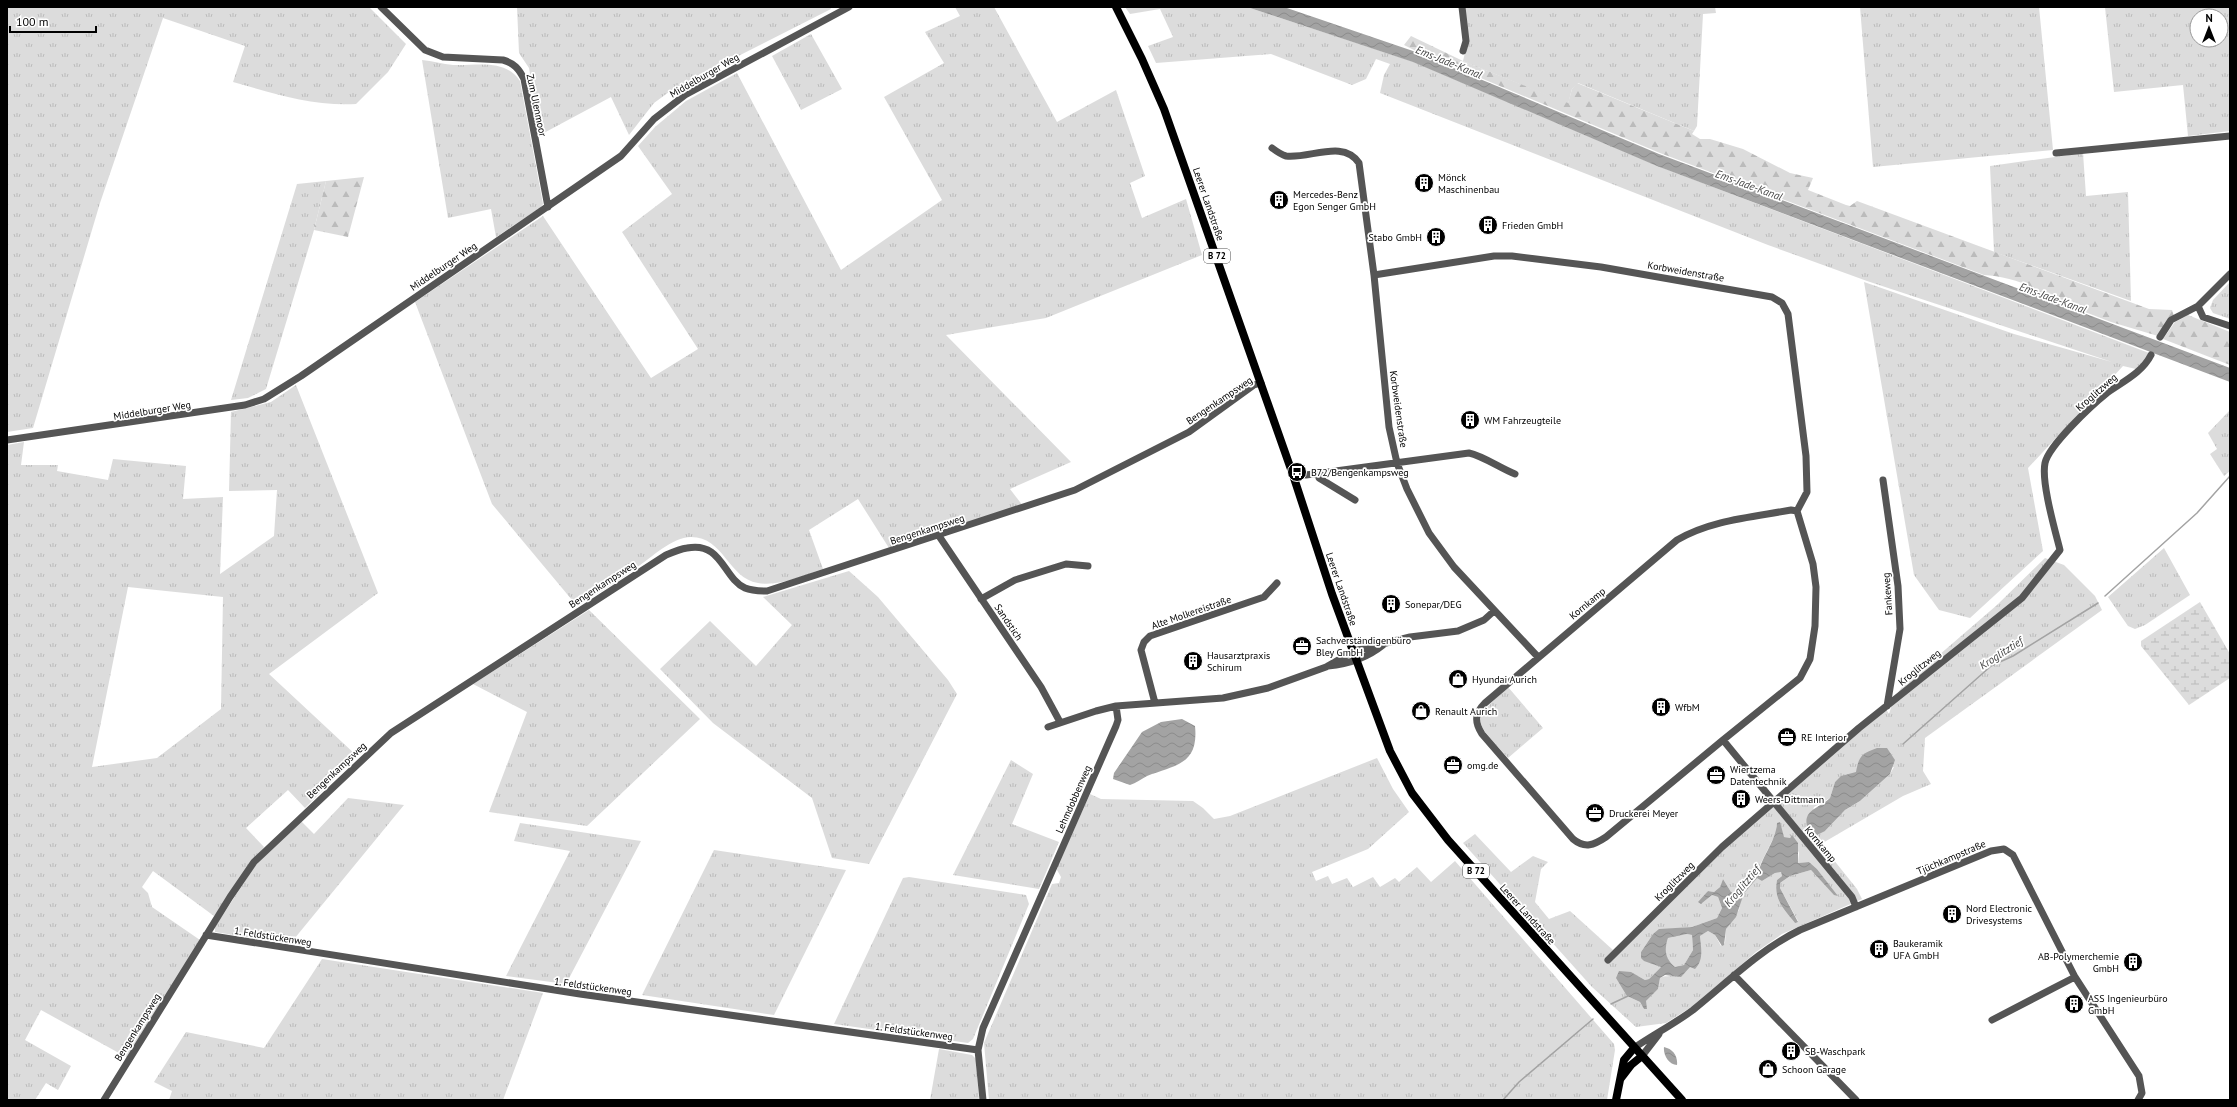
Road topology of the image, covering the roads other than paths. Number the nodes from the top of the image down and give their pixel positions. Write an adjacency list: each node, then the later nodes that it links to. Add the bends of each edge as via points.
1 (381, 7): 9 (street, Zum Ulenmoor, via 425,50 443,57 503,60 520,70 524,79)
2 (849, 7): 9 (street, Middelburger Weg, via 685,95 654,119 620,156)
3 (1116, 7): 16 (main road, Leerer Landstraße / B 72, via 1164,109)
4 (1462, 7): 5 (street, via 1466,41)
5 (1463, 51)
6 (2230, 136): 8 (street)
7 (1272, 148): 11 (street, Korbweidenstraße, via 1285,156 1338,151 1350,153 1355,157 1362,174)
8 (2056, 153)
9 (548, 207): 17 (street, Middelburger Weg, via 264,399 228,409)
10 (2230, 274): 12 (street)
11 (1374, 275): 18 (street, Korbweidenstraße, via 1389,427); 24 (street, Korbweidenstraße, via 1494,256 1512,256 1601,267 1772,296 1782,303 1788,314 1804,432 1807,492)
12 (2198, 306): 13 (street, via 2203,317); 14 (street, via 2171,320)
13 (2230, 326)
14 (2160, 337)
15 (2150, 355): 37 (street, Kroglitzweg, via 2137,372 2106,395 2076,423 2047,457 2044,465 2047,492 2060,550 2022,598)
16 (1261, 383): 25 (street, Bengenkampsweg, via 1254,385 1189,432 1099,479 1056,497); 31 (main road, Leerer Landstraße / B 72, via 1332,594)
17 (7, 440)
18 (1397, 462): 19 (street); 20 (street, via 1469,452); 29 (street, Korbweidenstraße, via 1407,489 1430,533 1454,567)
19 (1318, 473): 21 (street); 23 (street, via 1319,478)
20 (1515, 474)
21 (1306, 475)
22 (1883, 480): 37 (street, Fankeweg, via 1898,586 1900,629)
23 (1355, 500)
24 (1797, 511): 32 (street, Kornkamp, via 1735,521 1688,534); 40 (street, Kornkamp, via 1813,564 1816,587 1815,626 1810,659 1800,678)
25 (940, 536): 28 (street, Sandstich); 43 (street, Bengenkampsweg, via 767,591 755,591 744,587 732,576 723,562 704,549 688,547 666,554 391,733 254,862)
26 (1088, 566): 28 (street, via 1066,564 1015,580)
27 (1277, 583): 35 (street, Alte Molkereistraße, via 1264,597 1150,636 1144,642 1142,655)
28 (981, 599): 38 (street, Sandstich, via 1041,687)
29 (1494, 612): 30 (street, via 1484,620 1458,631 1410,637); 32 (street, Korbweidenstraße)
30 (1383, 645): 31 (street); 33 (street)
31 (1354, 651): 33 (main road, Leerer Landstraße / B 72); 34 (street)
32 (1538, 657): 40 (street, Kornkamp, via 1481,708 1477,716 1477,725 1579,844 1592,845 1606,837)
33 (1357, 660): 34 (street); 49 (main road, Leerer Landstraße / B 72, via 1390,751 1419,803 1448,840)
34 (1326, 667): 35 (street, via 1243,695)
35 (1155, 702): 36 (street)
36 (1116, 706): 38 (street); 50 (street, Lehmdobbenweg, via 1116,726 983,1028)
37 (1887, 706): 41 (street, Kroglitzweg)
38 (1060, 722): 39 (street)
39 (1048, 727)
40 (1723, 740): 41 (street, Kornkamp)
41 (1774, 803): 42 (street, Kornkamp, via 1852,897); 44 (street, Kroglitzweg, via 1722,847)
42 (1856, 907): 45 (street, Tjüchkampstraße, via 1781,940 1760,953); 46 (street, Tjüchkampstraße, via 1991,851 2004,849 2012,855)
43 (206, 935): 50 (street, 1. Feldstückenweg, via 580,994); 53 (street, Bengenkampsweg)
44 (1608, 960)
45 (1734, 975): 48 (street, Tjüchkampstraße, via 1692,1010); 57 (street)
46 (2075, 977): 47 (street); 58 (street, Tjüchkampstraße, via 2139,1076 2142,1093)
47 (1992, 1020)
48 (1660, 1032): 49 (street, Tjüchkampstraße); 51 (street, Tjüchkampstraße)
49 (1634, 1048): 51 (main road, Leerer Landstraße / B 72); 52 (main road, via 1624,1060)
50 (978, 1050): 54 (street, Lehmdobbenweg)
51 (1642, 1056): 52 (main road); 56 (main road, Leerer Landstraße / B 72)
52 (1620, 1078): 55 (main road)
53 (104, 1100)
54 (983, 1100)
55 (1616, 1100)
56 (1682, 1100)
57 (1856, 1100)
58 (2138, 1100)

